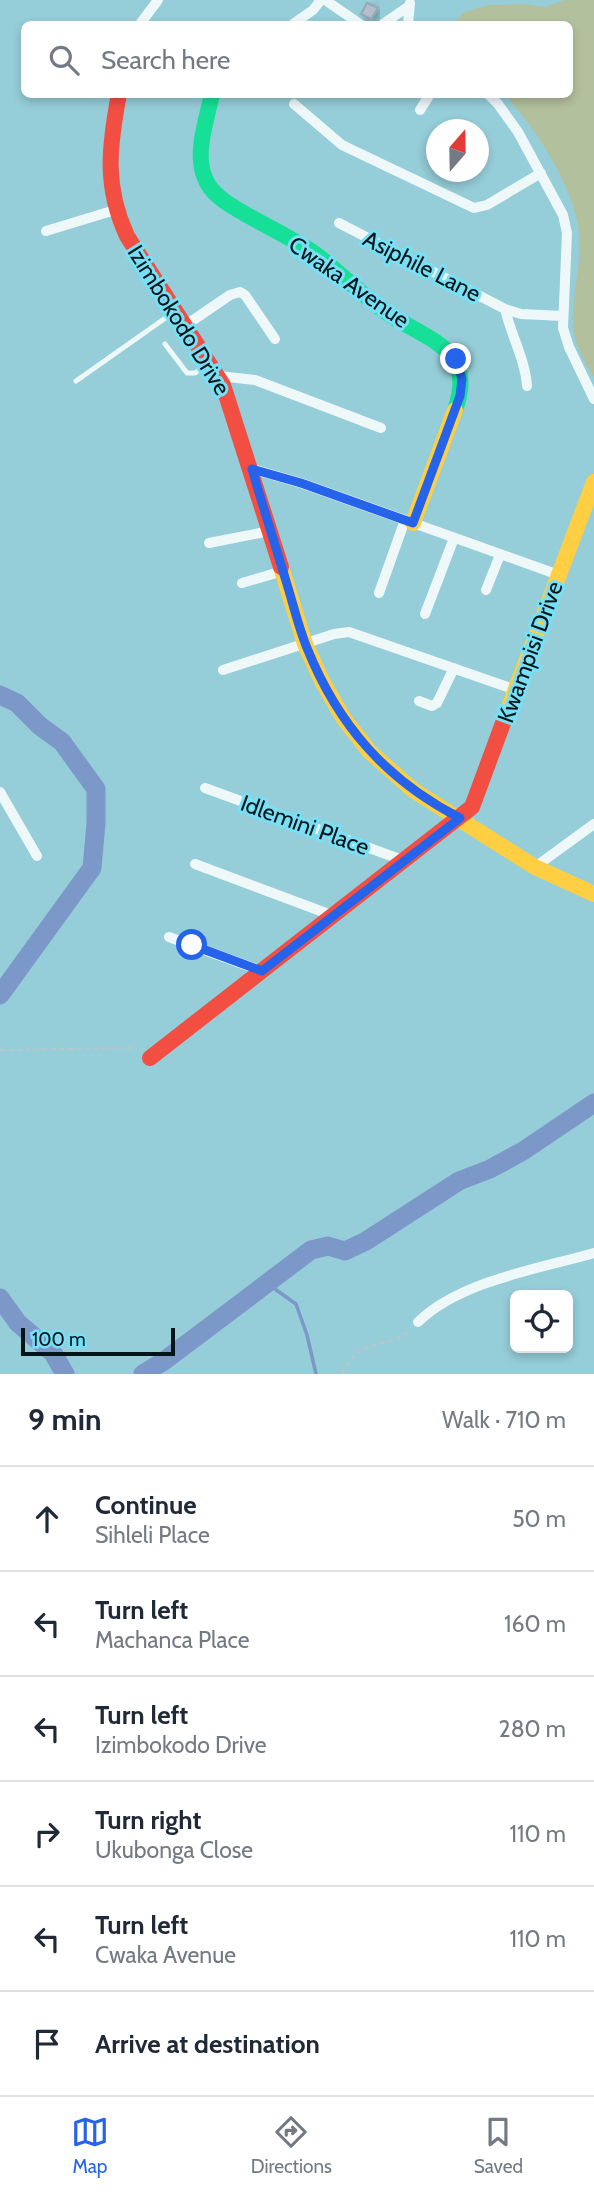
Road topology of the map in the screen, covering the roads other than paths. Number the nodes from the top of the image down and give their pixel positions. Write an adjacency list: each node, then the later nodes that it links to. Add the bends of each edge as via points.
1 (158, 0): 4 (street)
2 (323, 0): 5 (street); 6 (street)
3 (410, 3): 7 (street); 8 (street)
4 (142, 21)
5 (297, 21)
6 (355, 21)
7 (387, 21)
8 (408, 21)
9 (118, 98): 16 (street, Izimbokodo Drive, via 108,166)
10 (211, 98): 32 (street, Cwaka Avenue, via 202,164 212,190 322,259 390,315 447,349 459,365 460,396)
11 (428, 98): 14 (street)
12 (492, 98): 15 (street, via 508,116)
13 (294, 104): 15 (street, via 342,145 474,208)
14 (420, 110)
15 (541, 173): 21 (street, via 566,223)
16 (115, 209): 18 (street); 20 (street, Izimbokodo Drive, via 127,236)
17 (338, 223): 19 (street, Asiphile Lane)
18 (46, 231)
19 (505, 309): 21 (street, Asiphile Lane); 27 (street, Asiphile Lane)
20 (176, 310): 22 (street, Izimbokodo Drive); 26 (lane)
21 (562, 316): 28 (street, via 569,347)
22 (186, 325): 23 (street, via 240,292); 25 (street, Izimbokodo Drive)
23 (275, 339)
24 (165, 344): 25 (lane, via 187,373)
25 (214, 370): 29 (street, via 255,380); 30 (street, Izimbokodo Drive)
26 (76, 381)
27 (527, 386)
28 (594, 399)
29 (382, 428)
30 (252, 469): 32 (street); 33 (street, Izimbokodo Drive)
31 (594, 482): 38 (street, Kwampisi Drive)
32 (409, 522): 34 (street); 41 (street)
33 (270, 531): 35 (street); 37 (street, Izimbokodo Drive)
34 (454, 538): 36 (street); 42 (street)
35 (209, 543)
36 (499, 555): 38 (street); 40 (street)
37 (283, 571): 39 (street); 43 (street, Izimbokodo Drive)
38 (559, 575): 46 (street, Kwampisi Drive)
39 (242, 583)
40 (486, 590)
41 (379, 593)
42 (425, 614)
43 (305, 645): 44 (street, via 349,632); 45 (street); 50 (street, Izimbokodo Drive, via 333,702 370,752 413,790)
44 (454, 668): 46 (street); 47 (street, via 438,703 432,706)
45 (223, 670)
46 (516, 690): 50 (street, Kwampisi Drive, via 475,802)
47 (419, 701)
48 (205, 788): 53 (street, Idlemini Place)
49 (0, 792): 52 (street)
50 (460, 818): 53 (street, Kwampisi Drive); 55 (street, Izimbokodo Drive)
51 (594, 824): 55 (street)
52 (37, 856)
53 (405, 861): 57 (street, Kwampisi Drive)
54 (195, 864): 57 (street)
55 (535, 867): 56 (street, Izimbokodo Drive)
56 (594, 894)
57 (334, 916): 59 (street, Kwampisi Drive)
58 (169, 937): 59 (street)
59 (262, 971): 60 (street, Kwampisi Drive)
60 (150, 1058)
61 (594, 1253): 62 (street, via 467,1291 432,1308)
62 (418, 1322)

